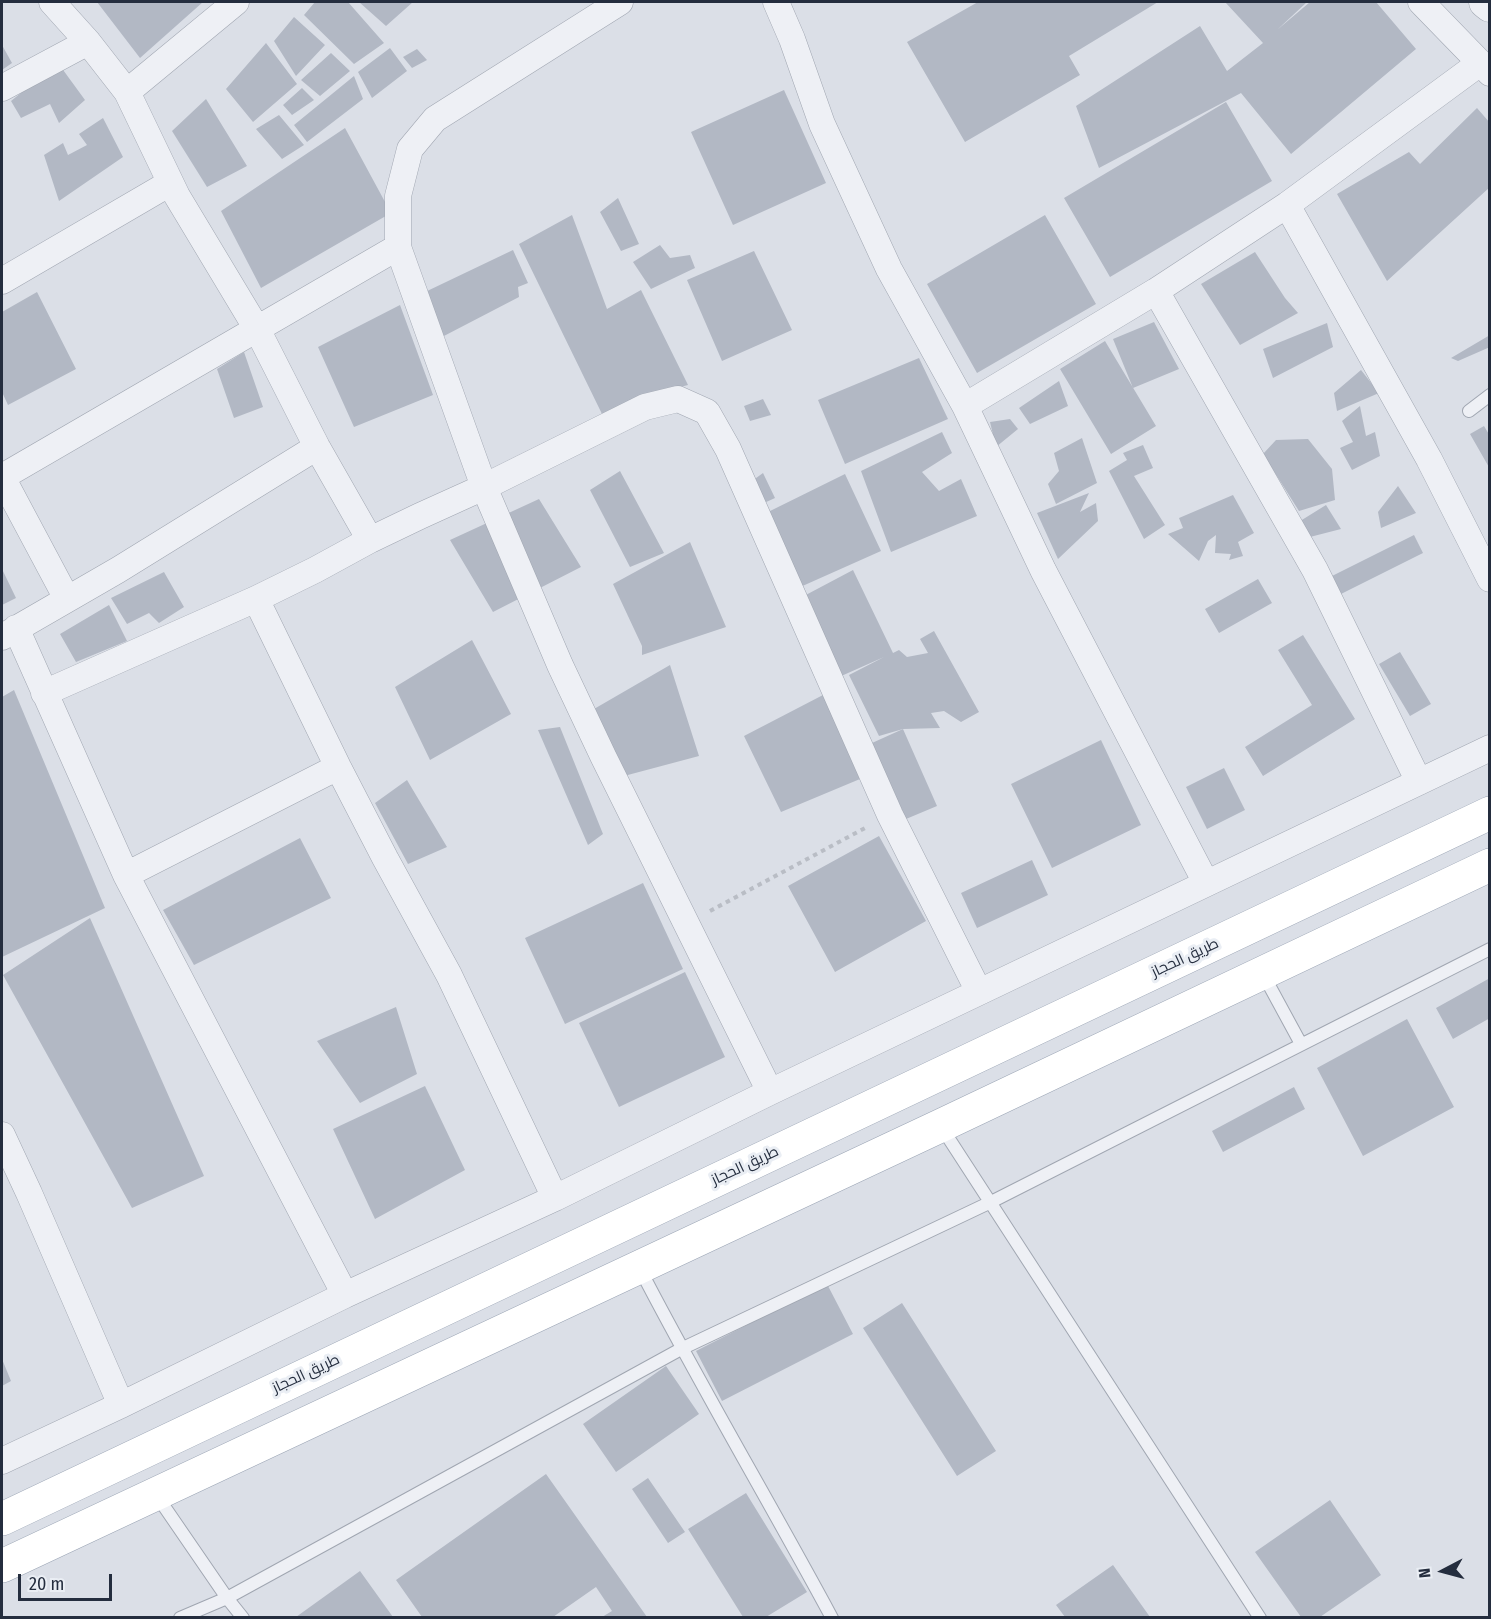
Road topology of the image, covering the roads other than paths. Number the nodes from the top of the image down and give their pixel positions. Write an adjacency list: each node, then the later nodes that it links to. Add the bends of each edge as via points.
1 (52, 2): 8 (street)
2 (236, 2): 11 (street)
3 (620, 2): 14 (street, via 435,119 410,149 398,196)
4 (776, 2): 19 (street, via 822,124 889,269)
5 (1421, 2): 9 (street)
6 (1485, 2): 7 (street)
7 (1490, 6)
8 (88, 42): 10 (street); 11 (street)
9 (1485, 68): 13 (street)
10 (2, 88)
11 (127, 92): 12 (street)
12 (171, 183): 15 (street); 17 (street)
13 (1287, 205): 16 (street); 24 (street, via 1429,459)
14 (398, 247): 17 (street); 22 (street)
15 (2, 280)
16 (1156, 291): 19 (street); 31 (street, via 1315,570)
17 (257, 328): 21 (street); 25 (street, via 2,477)
18 (1490, 394): 20 (lane)
19 (965, 406): 35 (street, via 1043,570)
20 (1469, 411)
21 (317, 447): 23 (street); 25 (street)
22 (484, 487): 23 (street); 38 (street, via 645,407 678,399 706,412 728,449 890,815); 40 (street, via 603,756)
23 (370, 540): 26 (street)
24 (1490, 579)
25 (67, 599): 27 (street)
26 (256, 599): 28 (street); 30 (street)
27 (9, 632): 28 (street)
28 (44, 693): 34 (street)
29 (1490, 748): 31 (street)
30 (338, 767): 34 (street); 43 (street, via 449,975)
31 (1419, 782): 35 (street)
32 (1490, 813): 51 (main road, طريق الحجاز)
33 (1490, 865): 37 (main road)
34 (126, 875): 46 (street)
35 (1206, 884): 38 (street)
36 (1490, 949): 39 (lane)
37 (1262, 973): 39 (lane); 41 (main road)
38 (979, 992): 40 (street)
39 (1301, 1044): 44 (lane)
40 (770, 1092): 43 (street)
41 (940, 1126): 44 (lane); 45 (main road)
42 (2, 1136): 48 (street)
43 (555, 1198): 46 (street)
44 (991, 1202): 47 (lane); 57 (lane)
45 (638, 1267): 47 (lane); 50 (main road)
46 (345, 1295): 48 (street)
47 (681, 1348): 53 (lane); 56 (lane)
48 (121, 1405): 49 (street)
49 (2, 1461)
50 (155, 1494): 52 (main road); 53 (lane)
51 (2, 1519)
52 (2, 1566)
53 (227, 1598): 54 (lane); 55 (lane)
54 (180, 1617)
55 (243, 1617)
56 (832, 1617)
57 (1260, 1617)

